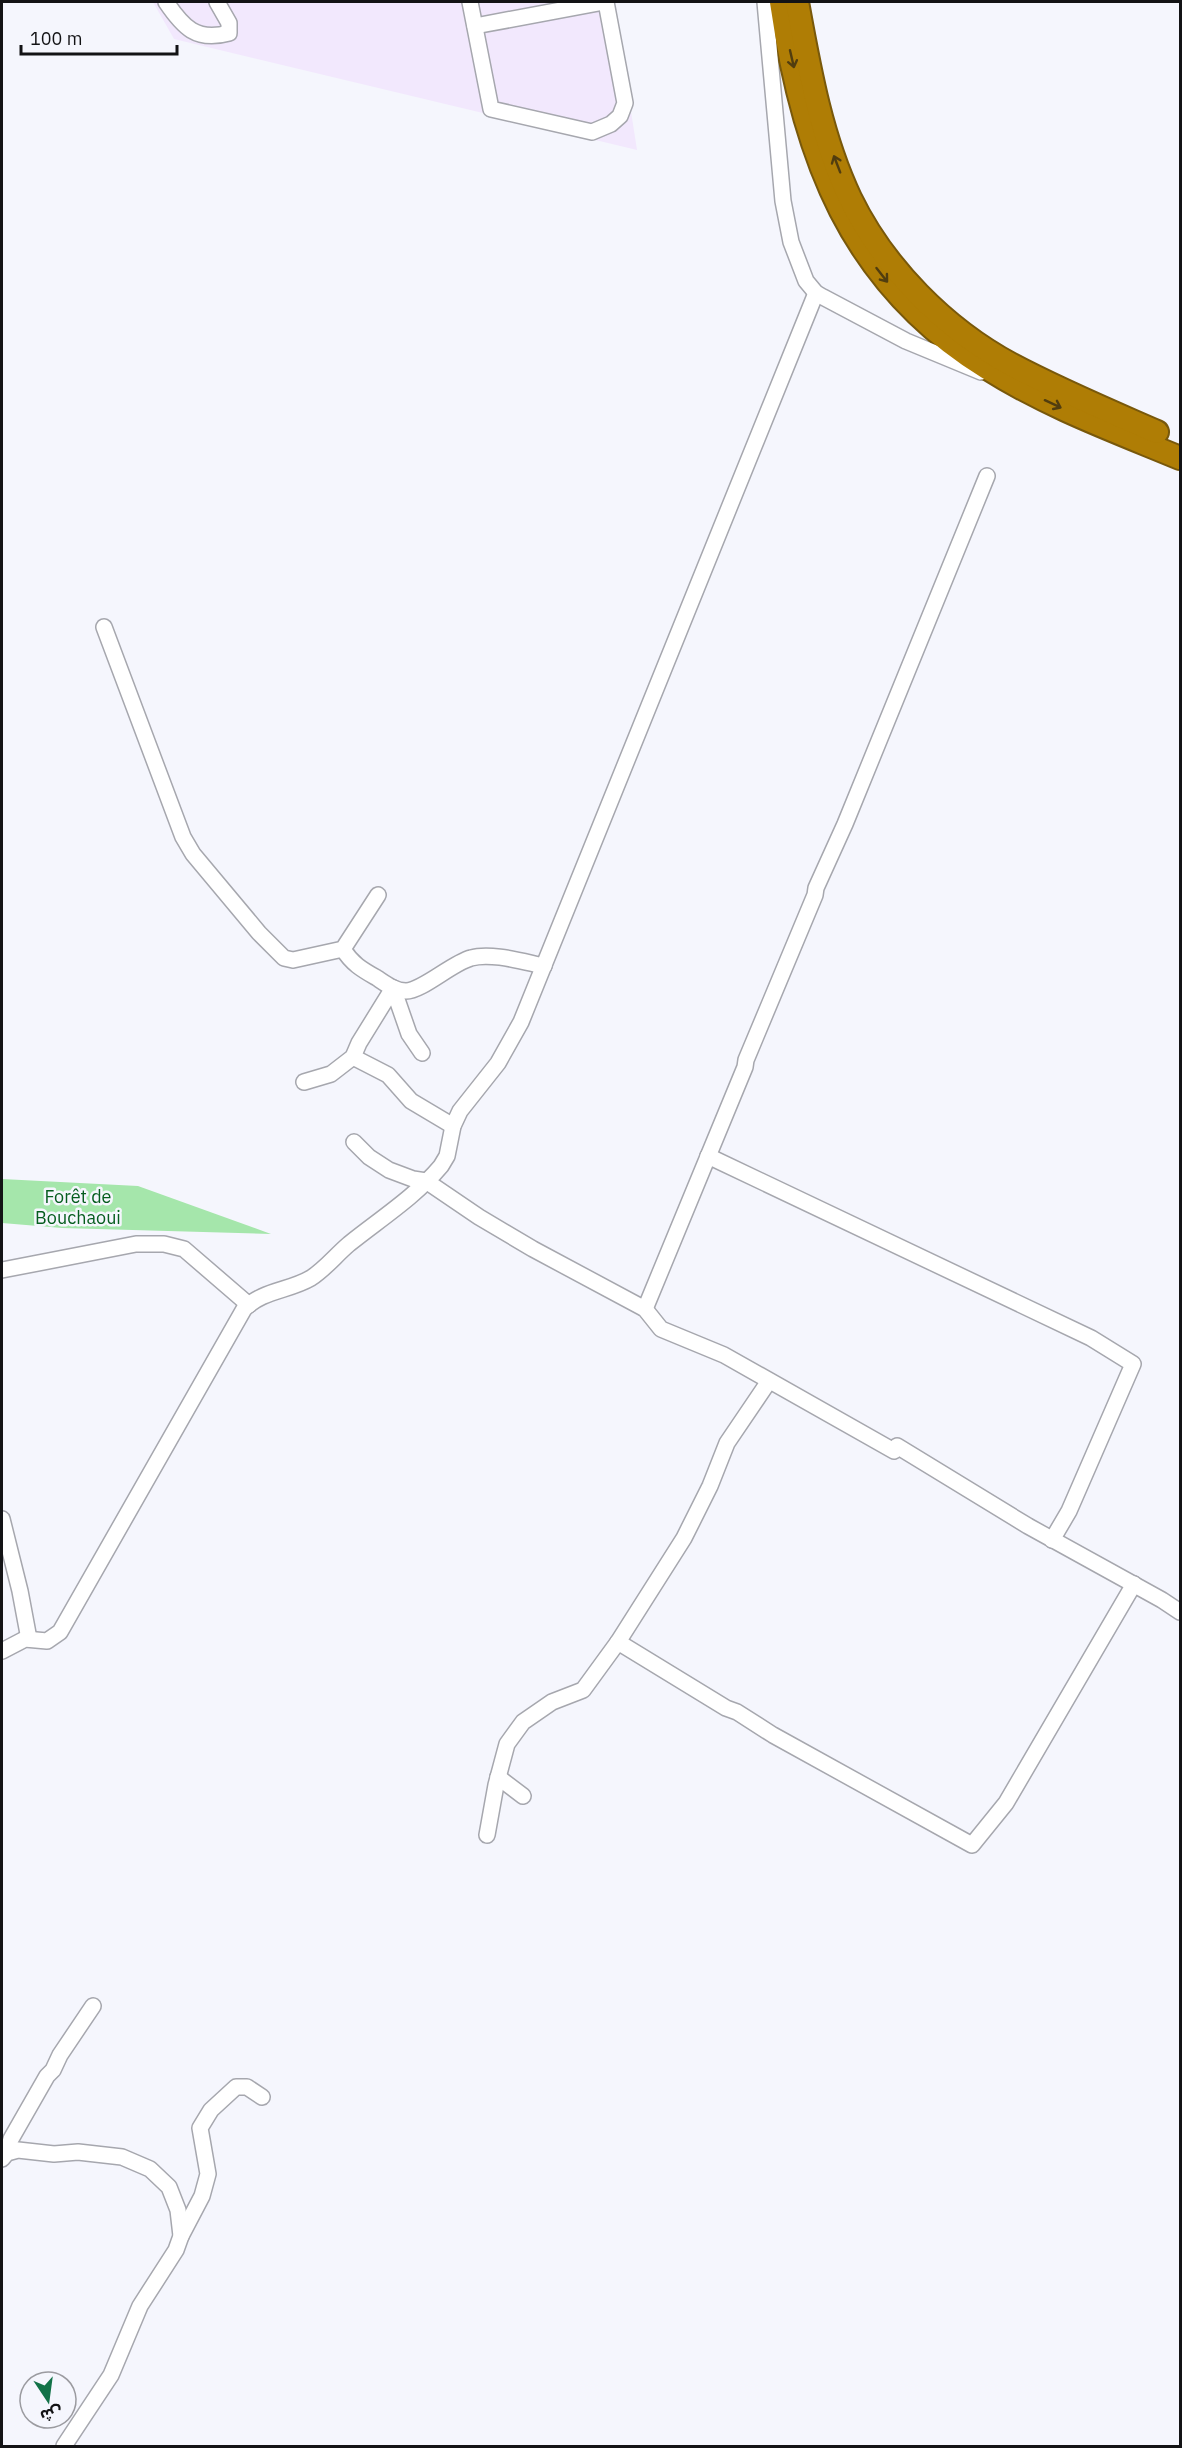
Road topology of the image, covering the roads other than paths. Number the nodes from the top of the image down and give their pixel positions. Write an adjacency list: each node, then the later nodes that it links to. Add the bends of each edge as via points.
1 (166, 2): 2 (street, via 186,29 213,38 229,33 229,23)
2 (217, 2)
3 (470, 2): 8 (street)
4 (605, 2): 8 (street); 8 (street, via 625,103 620,116 611,124 592,132 491,109)
5 (765, 2): 9 (street, via 783,201 791,242 806,281)
6 (781, 2): 10 (highway, one-way to 10, via 817,160 846,223 879,273 928,325)
7 (797, 2): 11 (highway, one-way to 7, via 1012,365 937,312 903,276 850,198 823,123)
8 (475, 26)
9 (816, 293): 10 (street, via 906,341); 17 (street)
10 (1025, 390): 12 (highway, one-way to 12)
11 (1180, 442)
12 (1180, 458)
13 (987, 476): 24 (street)
14 (104, 627): 16 (street, via 176,822 193,854 284,958 293,960)
15 (378, 895): 16 (street)
16 (343, 950): 18 (street, via 352,963)
17 (544, 966): 18 (street, via 472,957 418,988); 22 (street, via 515,1036)
18 (393, 988): 19 (street, via 410,1034); 20 (street)
19 (422, 1053)
20 (353, 1058): 21 (street, via 331,1074); 22 (street, via 388,1075 411,1101)
21 (304, 1082)
22 (453, 1126): 25 (street, via 447,1156)
23 (354, 1142): 25 (street, via 389,1170)
24 (708, 1156): 28 (street); 31 (street, via 1091,1338 1133,1364)
25 (426, 1181): 27 (street, via 311,1278 264,1294); 28 (street, via 479,1218)
26 (2, 1270): 27 (street, via 136,1244 164,1244 184,1249)
27 (249, 1305): 34 (street, via 60,1632 47,1641)
28 (645, 1309): 29 (street, via 662,1329 724,1355)
29 (770, 1381): 31 (street, via 895,1448); 35 (street, via 727,1443 684,1538)
30 (2, 1519): 34 (street)
31 (1052, 1540): 32 (street)
32 (1134, 1584): 33 (street); 35 (street, via 1006,1803 972,1845 773,1735)
33 (1180, 1612)
34 (29, 1639): 36 (street)
35 (618, 1642): 37 (street, via 583,1690 552,1702 523,1722 507,1744)
36 (2, 1652)
37 (498, 1777): 38 (street); 39 (street)
38 (523, 1796)
39 (487, 1835)
40 (93, 2006): 42 (street, via 42,2085)
41 (262, 2097): 43 (street, via 247,2087 236,2087 211,2110 200,2128 208,2174 202,2196)
42 (4, 2156): 43 (street, via 18,2150 78,2152 122,2157 150,2169 169,2187 178,2210)
43 (181, 2236): 44 (street, via 140,2306 111,2374)
44 (64, 2446)

